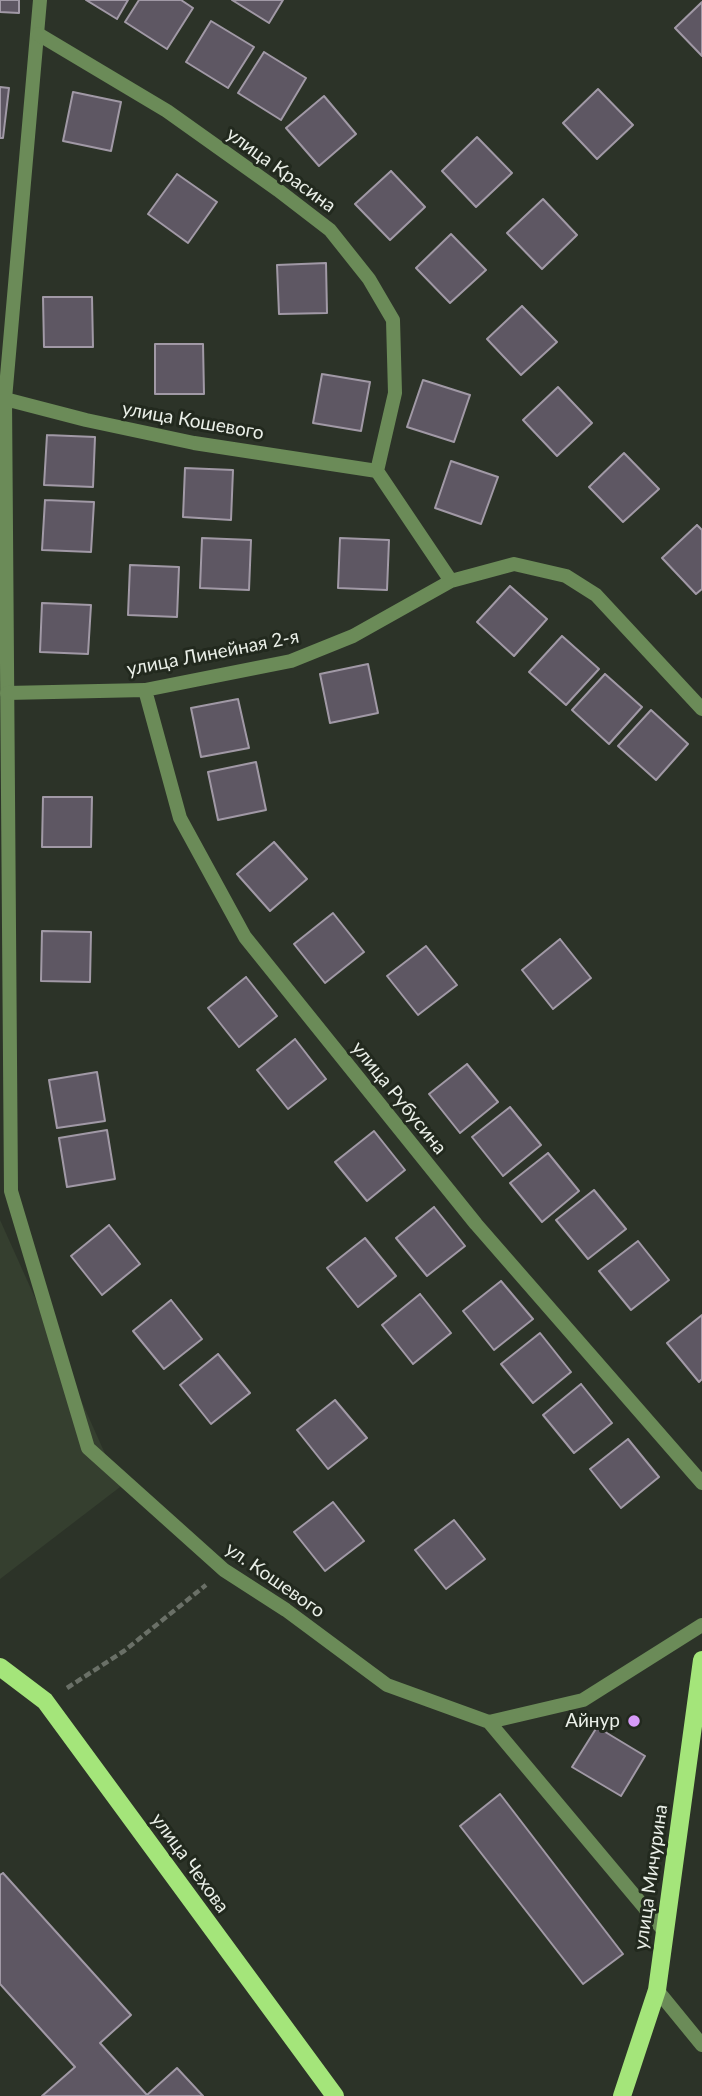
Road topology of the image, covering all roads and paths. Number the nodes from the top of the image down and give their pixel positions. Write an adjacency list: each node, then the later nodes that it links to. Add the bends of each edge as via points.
1 (40, 0): 2 (street, ул. Кошевого)
2 (38, 34): 3 (street, ул. Кошевого); 4 (street, улица Красина, via 167,111 278,190 330,230 369,279 393,320 395,393)
3 (5, 399): 4 (street, улица Кошевого, via 194,443); 7 (street, ул. Кошевого)
4 (377, 471): 5 (street)
5 (451, 581): 6 (street, улица Линейная 2-я, via 353,636 291,661); 8 (street, via 514,564 566,576 596,595)
6 (145, 691): 7 (street, улица Линейная 2-я); 10 (street, улица Рубусина, via 180,818 245,937 476,1224)
7 (7, 693): 9 (street, ул. Кошевого)
8 (702, 709)
9 (6, 1187): 11 (street, ул. Кошевого, via 88,1448)
10 (702, 1483)
11 (224, 1570): 15 (path, via 124,1651); 16 (street, ул. Кошевого, via 387,1685)
12 (702, 1625): 16 (street, via 583,1700)
13 (702, 1660): 17 (main road, улица Мичурина)
14 (0, 1667): 15 (main road, улица Чехова)
15 (45, 1702): 20 (main road, улица Чехова)
16 (489, 1722): 17 (street)
17 (665, 1932): 18 (main road, улица Мичурина)
18 (657, 1990): 19 (street); 21 (main road, улица Мичурина)
19 (702, 2045)
20 (335, 2096)
21 (622, 2096)

